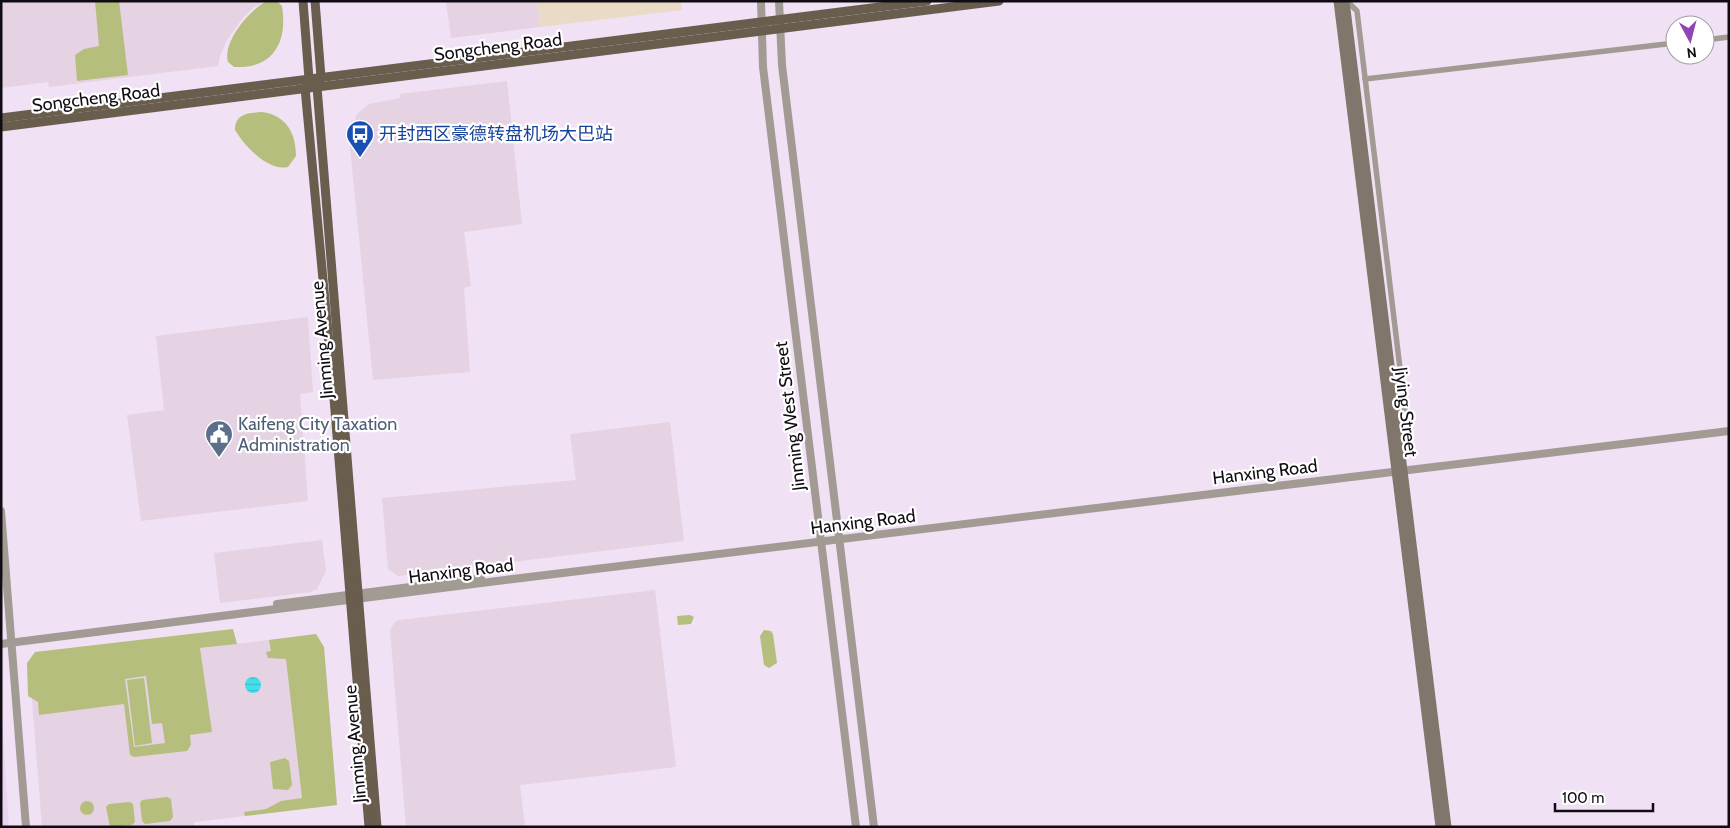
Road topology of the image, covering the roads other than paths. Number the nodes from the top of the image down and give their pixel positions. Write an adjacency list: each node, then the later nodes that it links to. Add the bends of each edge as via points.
1 (303, 1): 15 (main road, Jinming Avenue)
2 (315, 1): 14 (main road)
3 (761, 1): 8 (street, Jinming West Street)
4 (779, 1): 9 (street, Jinming West Street)
5 (927, 1): 9 (main road, Songcheng Road)
6 (998, 1): 9 (main road, Songcheng Road)
7 (1343, 4): 16 (street, via 1357,10); 23 (main road, Jiying Street); 24 (main road, Jiying Street)
8 (762, 22): 9 (main road, Songcheng Road); 10 (street, Jinming West Street); 14 (main road, Songcheng Road)
9 (780, 25): 10 (main road, Songcheng Road); 26 (street, Jinming West Street, via 782,65)
10 (761, 32): 17 (main road, Songcheng Road); 27 (street, Jinming West Street)
11 (1729, 37): 12 (street)
12 (1715, 39)
13 (1665, 44): 16 (street)
14 (322, 77): 15 (main road, Songcheng Road); 17 (main road)
15 (309, 79): 18 (main road, Jinming Avenue); 19 (main road, Songcheng Road)
16 (1365, 79): 23 (street, via 1408,435)
17 (317, 87): 18 (main road, Songcheng Road); 28 (main road, Jinming Avenue)
18 (305, 88): 20 (main road, Songcheng Road); 28 (main road, Jinming Avenue)
19 (1, 118)
20 (1, 127)
21 (1729, 426): 24 (street, Hanxing Road)
22 (1729, 431): 24 (street, Hanxing Road)
23 (1401, 450): 24 (main road, Jiying Street)
24 (1400, 468): 26 (street, Hanxing Road); 37 (main road, Jiying Street); 38 (main road, Jiying Street)
25 (1, 511): 30 (street)
26 (839, 537): 27 (street, Hanxing Road); 36 (street, Jinming West Street)
27 (821, 539): 28 (street, Hanxing Road); 35 (street, Jinming West Street)
28 (355, 597): 30 (street, Hanxing Road); 33 (main road, Jinming Avenue); 34 (main road, Jinming Avenue)
29 (1, 639): 30 (street, Hanxing Road)
30 (11, 641): 31 (street, Hanxing Road); 32 (street)
31 (1, 644)
32 (26, 827)
33 (369, 827)
34 (378, 827)
35 (856, 827)
36 (874, 827)
37 (1440, 827)
38 (1447, 827)

